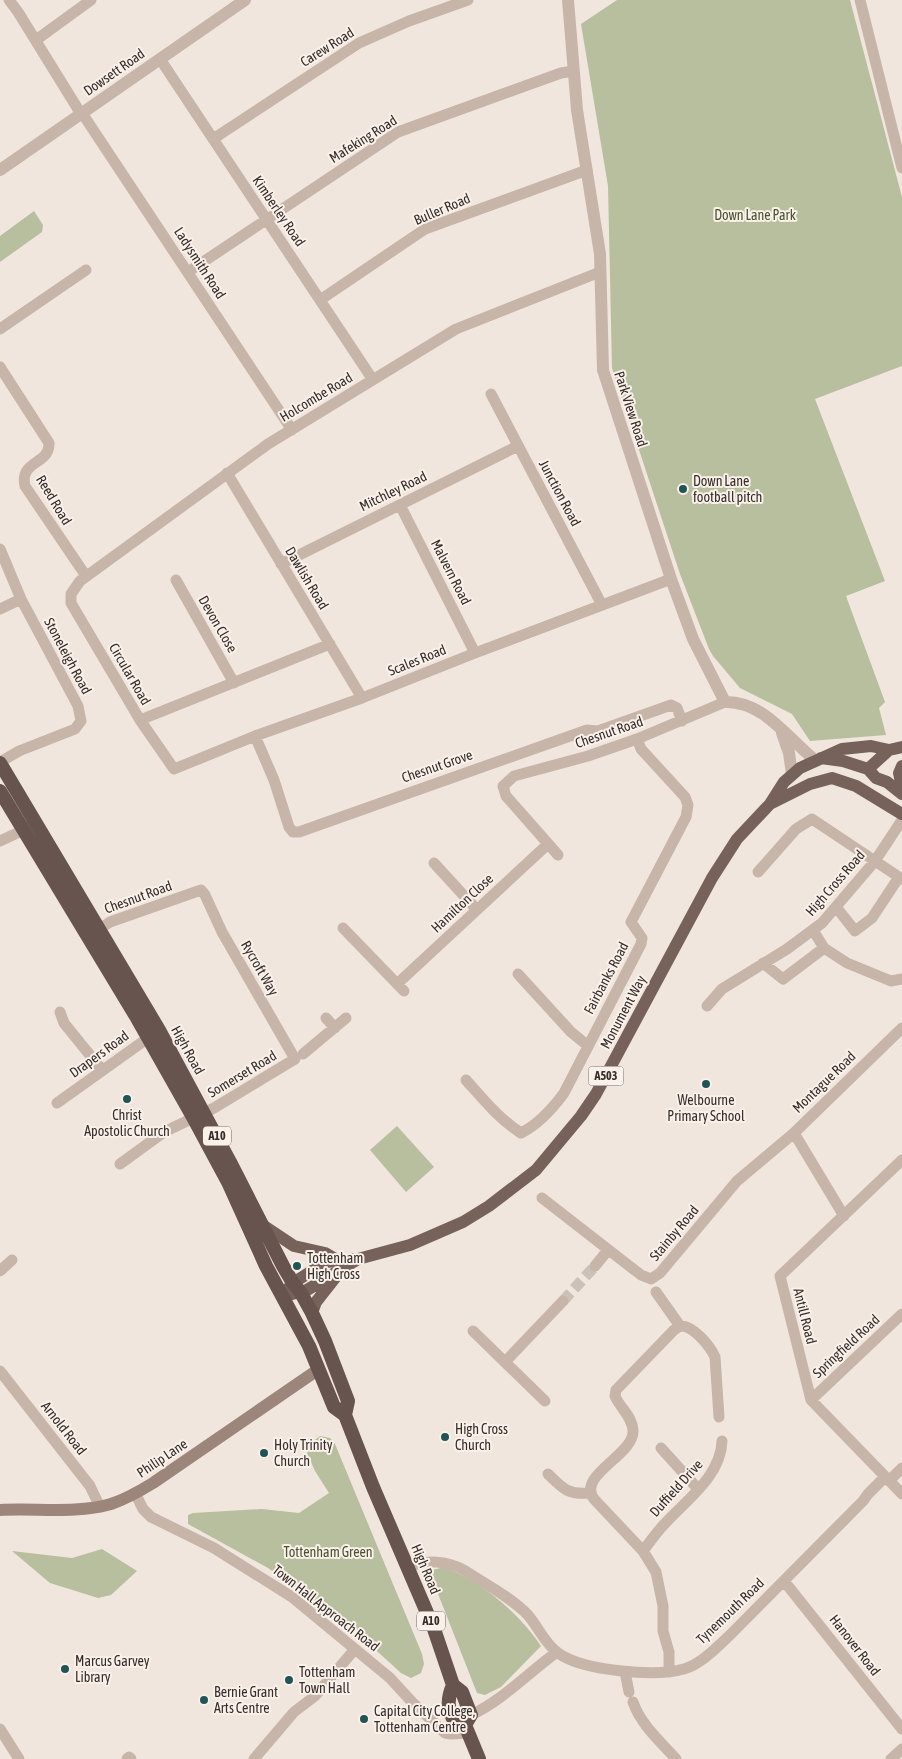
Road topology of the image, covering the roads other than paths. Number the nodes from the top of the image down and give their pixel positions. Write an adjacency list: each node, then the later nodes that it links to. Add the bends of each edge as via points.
1 (9, 0): 7 (street, Ladysmith Road)
2 (91, 0): 7 (street)
3 (245, 0): 8 (street, Dowsett Road)
4 (468, 0): 11 (street, Carew Road, via 359,43)
5 (568, 0): 9 (street, Park View Road)
6 (860, 0): 12 (street)
7 (36, 40): 10 (street, Ladysmith Road)
8 (160, 59): 10 (street, Dowsett Road); 11 (street, Kimberley Road)
9 (573, 71): 14 (street, Park View Road); 15 (street, Mafeking Road, via 398,132)
10 (81, 113): 13 (street, Dowsett Road); 17 (street, Ladysmith Road)
11 (213, 139): 15 (street, Kimberley Road)
12 (902, 168)
13 (0, 170)
14 (587, 170): 18 (street, Park View Road); 19 (street, Buller Road, via 425,229)
15 (266, 219): 17 (street, Mafeking Road); 19 (street, Kimberley Road)
16 (86, 270): 20 (street)
17 (188, 272): 24 (street, Ladysmith Road)
18 (600, 272): 22 (street, Holcombe Road, via 456,329); 31 (street, Park View Road, via 603,370)
19 (320, 300): 22 (street, Kimberley Road)
20 (0, 329)
21 (0, 367): 30 (street, Reed Road, via 49,442 45,456 26,472 25,486)
22 (373, 380): 24 (street, Holcombe Road)
23 (491, 394): 25 (street, Junction Road)
24 (292, 430): 26 (street, Holcombe Road)
25 (518, 446): 27 (street, Mitchley Road); 35 (street, Junction Road)
26 (227, 473): 29 (street, Dawlish Road); 30 (street, Holcombe Road)
27 (400, 505): 29 (street, Mitchley Road); 38 (street, Malvern Road)
28 (0, 549): 34 (street, Stoneleigh Road)
29 (281, 564): 37 (street, Dawlish Road)
30 (86, 576): 33 (street, Holcombe Road)
31 (671, 579): 35 (street, Scales Road); 41 (street, Park View Road, via 693,639)
32 (176, 580): 39 (street, Devon Close)
33 (73, 590): 42 (street, Circular Road, via 71,604)
34 (21, 599): 36 (street); 49 (street, Stoneleigh Road, via 78,706 81,721 75,729)
35 (602, 605): 38 (street, Scales Road)
36 (0, 609)
37 (330, 644): 39 (street); 40 (street, Dawlish Road)
38 (475, 653): 40 (street, Scales Road)
39 (234, 683): 42 (street)
40 (362, 698): 45 (street, Scales Road)
41 (725, 702): 43 (street, Chesnut Road); 44 (street, via 748,706 772,720)
42 (140, 720): 51 (street, Circular Road)
43 (682, 721): 45 (street, Chesnut Grove, via 677,708 671,705 598,731 587,730 299,832 293,832 289,827); 46 (street, Chesnut Road)
44 (781, 730): 48 (street); 53 (street)
45 (256, 736): 51 (street, Scales Road)
46 (637, 739): 64 (street, Chesnut Road, via 514,776 506,782 503,786 506,796); 87 (street, Fairbanks Road, via 641,749 685,797 688,811 631,922 642,938 641,944)
47 (896, 749): 48 (main road, Monument Way, via 871,746 842,749); 52 (main road)
48 (817, 759): 52 (main road, via 844,762); 53 (main road, Monument Way / A503)
49 (0, 762): 62 (highway, High Road / A10)
50 (902, 766): 55 (main road, via 899,773)
51 (174, 769)
52 (868, 772): 54 (main road); 57 (main road); 59 (main road)
53 (792, 774): 58 (main road, Monument Way / A503)
54 (832, 778): 58 (main road, A503, via 810,784); 59 (main road, via 856,786)
55 (902, 787)
56 (0, 791): 62 (highway, High Road / A10)
57 (902, 794)
58 (770, 804): 101 (main road, Monument Way / A503, via 737,839 712,878 596,1094 536,1170 463,1222 410,1245)
59 (886, 804): 60 (main road)
60 (902, 814)
61 (902, 820): 66 (street, High Cross Road)
62 (30, 827): 63 (street); 75 (highway, High Road / A10)
63 (0, 841)
64 (548, 844): 65 (street); 72 (street, Hamilton Close)
65 (558, 855)
66 (875, 861): 68 (street, via 812,819 796,829); 69 (street); 71 (street, High Cross Road)
67 (434, 863): 72 (street)
68 (758, 872)
69 (900, 878): 71 (street, via 872,918 855,931)
70 (201, 890): 75 (street, Chesnut Road, via 110,922); 88 (street, Rycroft Way, via 222,932)
71 (836, 907): 74 (street, High Cross Road)
72 (477, 910): 73 (street, Hamilton Close, via 400,987)
73 (343, 928)
74 (813, 930): 76 (street); 77 (street, High Cross Road)
75 (93, 932): 86 (highway, High Road / A10)
76 (824, 948): 77 (street, via 783,979); 79 (street, via 872,974 893,981)
77 (763, 963): 80 (street, High Cross Road, via 722,989)
78 (518, 974): 87 (street)
79 (902, 979)
80 (707, 1006)
81 (60, 1012): 89 (street, via 64,1023)
82 (326, 1018): 84 (street)
83 (346, 1018): 84 (street, Somerset Road)
84 (335, 1028): 88 (street, Somerset Road)
85 (902, 1028): 93 (street, Montague Road)
86 (154, 1034): 89 (street, Drapers Road); 92 (highway, High Road / A10)
87 (587, 1045): 90 (street, Fairbanks Road, via 564,1093 521,1133 502,1120)
88 (299, 1056): 92 (street, Somerset Road)
89 (102, 1070): 91 (street, Drapers Road)
90 (466, 1080)
91 (57, 1103)
92 (199, 1115): 95 (street, Somerset Road, via 164,1132); 98 (highway, High Road / A10); 106 (highway, High Road / A10)
93 (794, 1132): 97 (street, Montague Road); 104 (street, Stainby Road, via 737,1181 660,1272)
94 (902, 1160): 97 (street, Antill Road)
95 (120, 1164)
96 (542, 1198): 99 (street, Stainby Road)
97 (844, 1216): 116 (street, Antill Road, via 780,1276)
98 (261, 1224): 101 (main road, A503, via 294,1246 325,1253); 105 (highway, High Road / A10)
99 (608, 1250): 102 (street); 104 (street, Stainby Road)
100 (12, 1260): 103 (street)
101 (338, 1266): 105 (main road, Monument Way, via 326,1262); 108 (main road)
102 (595, 1266)
103 (0, 1271)
104 (653, 1285): 110 (street)
105 (297, 1288): 106 (main road, Monument Way); 108 (highway, High Road / A10)
106 (282, 1296): 114 (highway, High Road / A10)
107 (563, 1301): 113 (street)
108 (312, 1313): 112 (highway, High Road / A10)
109 (902, 1314): 116 (street, Springfield Road)
110 (680, 1326): 119 (street, via 690,1328 709,1346 715,1357); 127 (street, via 616,1390 615,1396 631,1422 632,1436 630,1443 593,1481)
111 (473, 1331): 113 (street)
112 (332, 1360): 114 (highway); 118 (highway, High Road / A10, via 348,1401)
113 (505, 1362): 117 (street)
114 (320, 1369): 118 (highway, High Road / A10, via 334,1407); 126 (main road, Philip Lane)
115 (0, 1371): 129 (street, Arnold Road, via 90,1486)
116 (811, 1400): 124 (street, Antill Road)
117 (545, 1401)
118 (345, 1415): 132 (highway, High Road / A10)
119 (719, 1417)
120 (722, 1441): 125 (street, Duffield Drive, via 715,1467)
121 (661, 1448): 125 (street)
122 (902, 1468): 124 (street, Tynemouth Road)
123 (548, 1474): 127 (street, via 566,1491)
124 (887, 1479): 128 (street, Antill Road); 133 (street, Tynemouth Road, via 868,1494)
125 (698, 1489): 131 (street, Duffield Drive, via 660,1528)
126 (135, 1493): 129 (main road, Philip Lane); 134 (street, Town Hall Approach Road, via 151,1517 259,1575 292,1597)
127 (590, 1494): 131 (street)
128 (902, 1494)
129 (100, 1506): 130 (main road, Philip Lane, via 76,1510)
130 (0, 1510)
131 (643, 1551): 137 (street, via 660,1584)
132 (408, 1567): 135 (street, via 431,1561 464,1570 527,1614); 138 (highway, High Road / A10, via 453,1686 462,1692)
133 (784, 1581): 137 (street, Tynemouth Road, via 714,1650 686,1669); 140 (street, Hanover Road)
134 (355, 1649): 138 (street, Town Hall Approach Road, via 390,1678 445,1733 451,1734); 146 (street)
135 (557, 1652): 136 (street, Tynemouth Road, via 578,1662); 138 (street)
136 (625, 1672): 137 (street, Tynemouth Road); 142 (street, via 636,1710)
137 (669, 1672)
138 (468, 1724): 147 (highway, High Road / A10)
139 (0, 1729): 143 (street)
140 (902, 1729)
141 (902, 1750): 148 (street)
142 (673, 1758)
143 (19, 1759)
144 (127, 1759): 145 (street)
145 (131, 1759)
146 (254, 1759)
147 (479, 1759)
148 (891, 1759)

